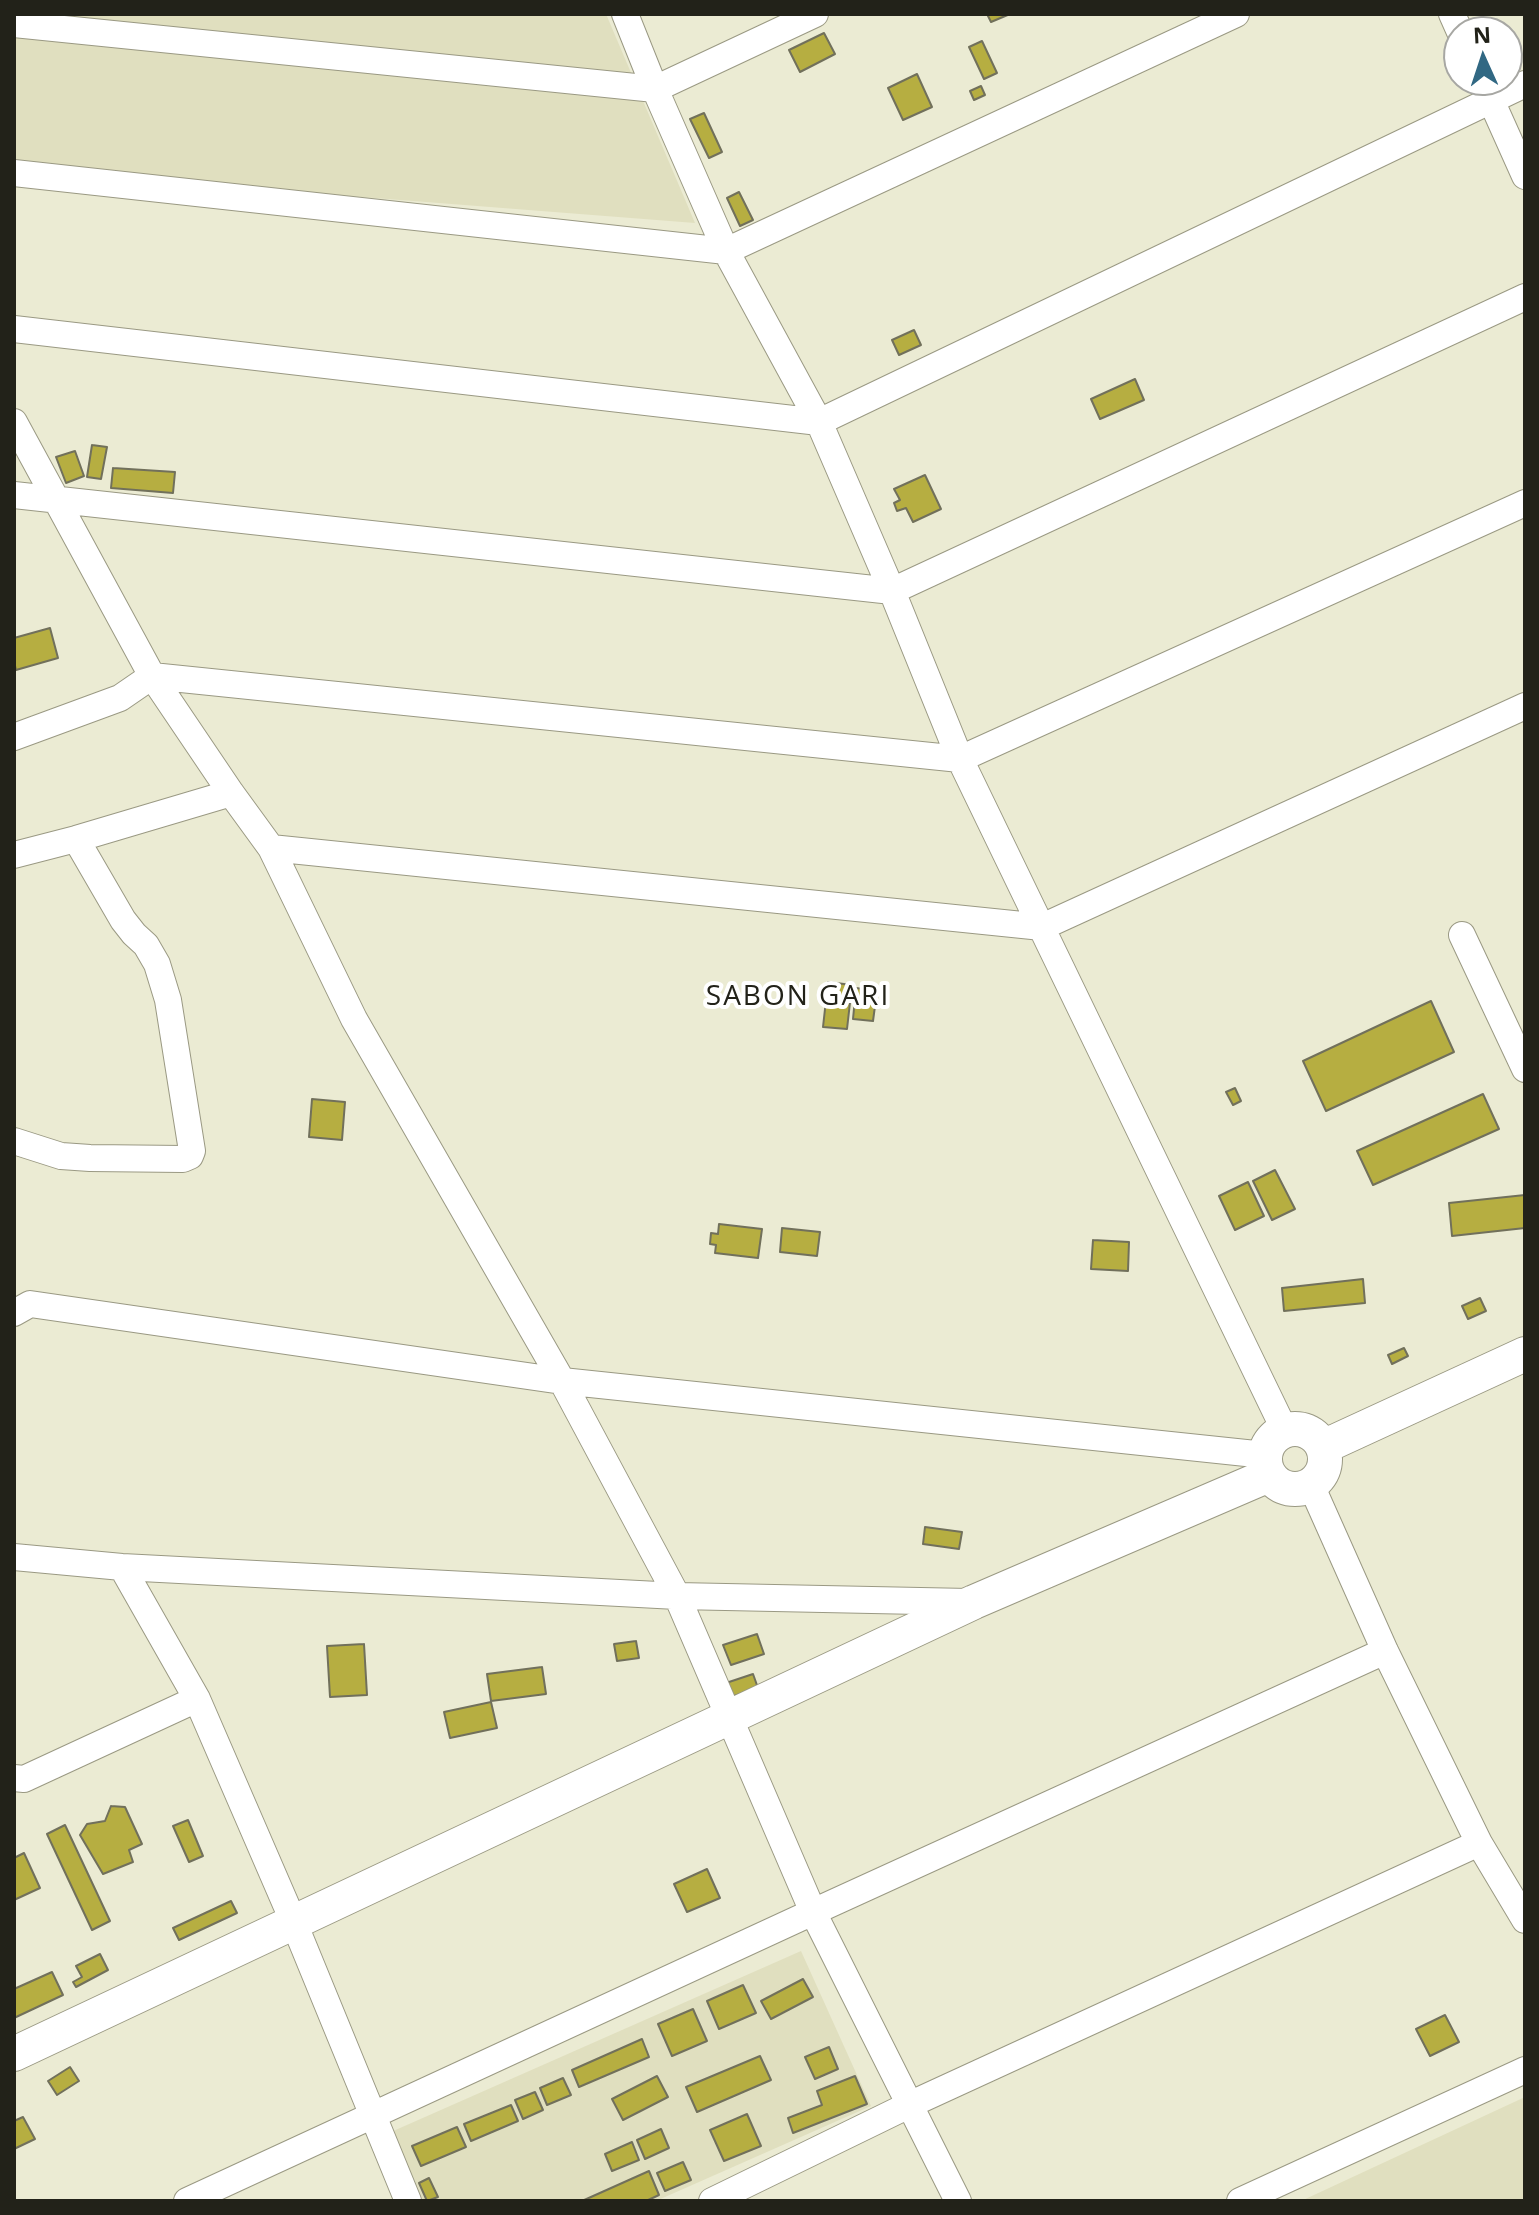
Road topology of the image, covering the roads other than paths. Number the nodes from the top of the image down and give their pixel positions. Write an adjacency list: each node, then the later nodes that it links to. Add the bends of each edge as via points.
1 (625, 14): 5 (street)
2 (815, 14): 5 (street)
3 (1236, 14): 10 (street)
4 (14, 24): 5 (street)
5 (655, 89): 10 (street)
6 (1474, 96): 14 (street)
7 (1489, 96): 9 (street)
8 (14, 173): 10 (street)
9 (1525, 176)
10 (726, 251): 14 (street)
11 (1525, 297): 18 (street)
12 (14, 329): 14 (street)
13 (14, 422): 16 (street)
14 (819, 422): 18 (street)
15 (14, 495): 16 (street)
16 (56, 499): 18 (street); 19 (street)
17 (1525, 503): 22 (street)
18 (892, 591): 22 (street)
19 (152, 676): 21 (street, via 120,698); 22 (street); 23 (street)
20 (1525, 706): 27 (street)
21 (14, 737)
22 (960, 759): 27 (street)
23 (231, 793): 24 (street); 25 (street)
24 (76, 839): 26 (street); 30 (street, via 123,920 157,964 168,1000 192,1151 183,1159 90,1158 61,1156)
25 (271, 848): 27 (street); 33 (street, via 354,1019)
26 (14, 855)
27 (1042, 927): 35 (street, via 1121,1095)
28 (1462, 935): 29 (street)
29 (1525, 1069)
30 (14, 1141)
31 (14, 1313): 33 (street, via 30,1304)
32 (1525, 1354): 34 (main road)
33 (562, 1381): 35 (street); 39 (street)
34 (1323, 1447): 35 (main road, via 1303,1430); 36 (main road, via 1325,1464)
35 (1273, 1453): 36 (main road, via 1275,1482 1302,1489); 40 (main road)
36 (1311, 1485): 41 (street)
37 (14, 1557): 38 (street)
38 (122, 1567): 39 (street); 42 (street)
39 (677, 1596): 40 (street); 43 (street)
40 (974, 1602): 43 (main road)
41 (1385, 1651): 45 (street); 46 (street)
42 (197, 1699): 44 (street, via 24,1779); 48 (street)
43 (729, 1718): 46 (street); 48 (main road)
44 (14, 1778)
45 (1479, 1843): 47 (street); 51 (street)
46 (813, 1912): 51 (street); 52 (street)
47 (1525, 1920)
48 (294, 1923): 49 (main road); 52 (street)
49 (14, 2054)
50 (1525, 2070): 57 (street)
51 (909, 2105): 55 (street); 56 (street)
52 (374, 2115): 53 (street); 54 (street)
53 (187, 2201)
54 (408, 2201)
55 (712, 2201)
56 (958, 2201)
57 (1240, 2201)

